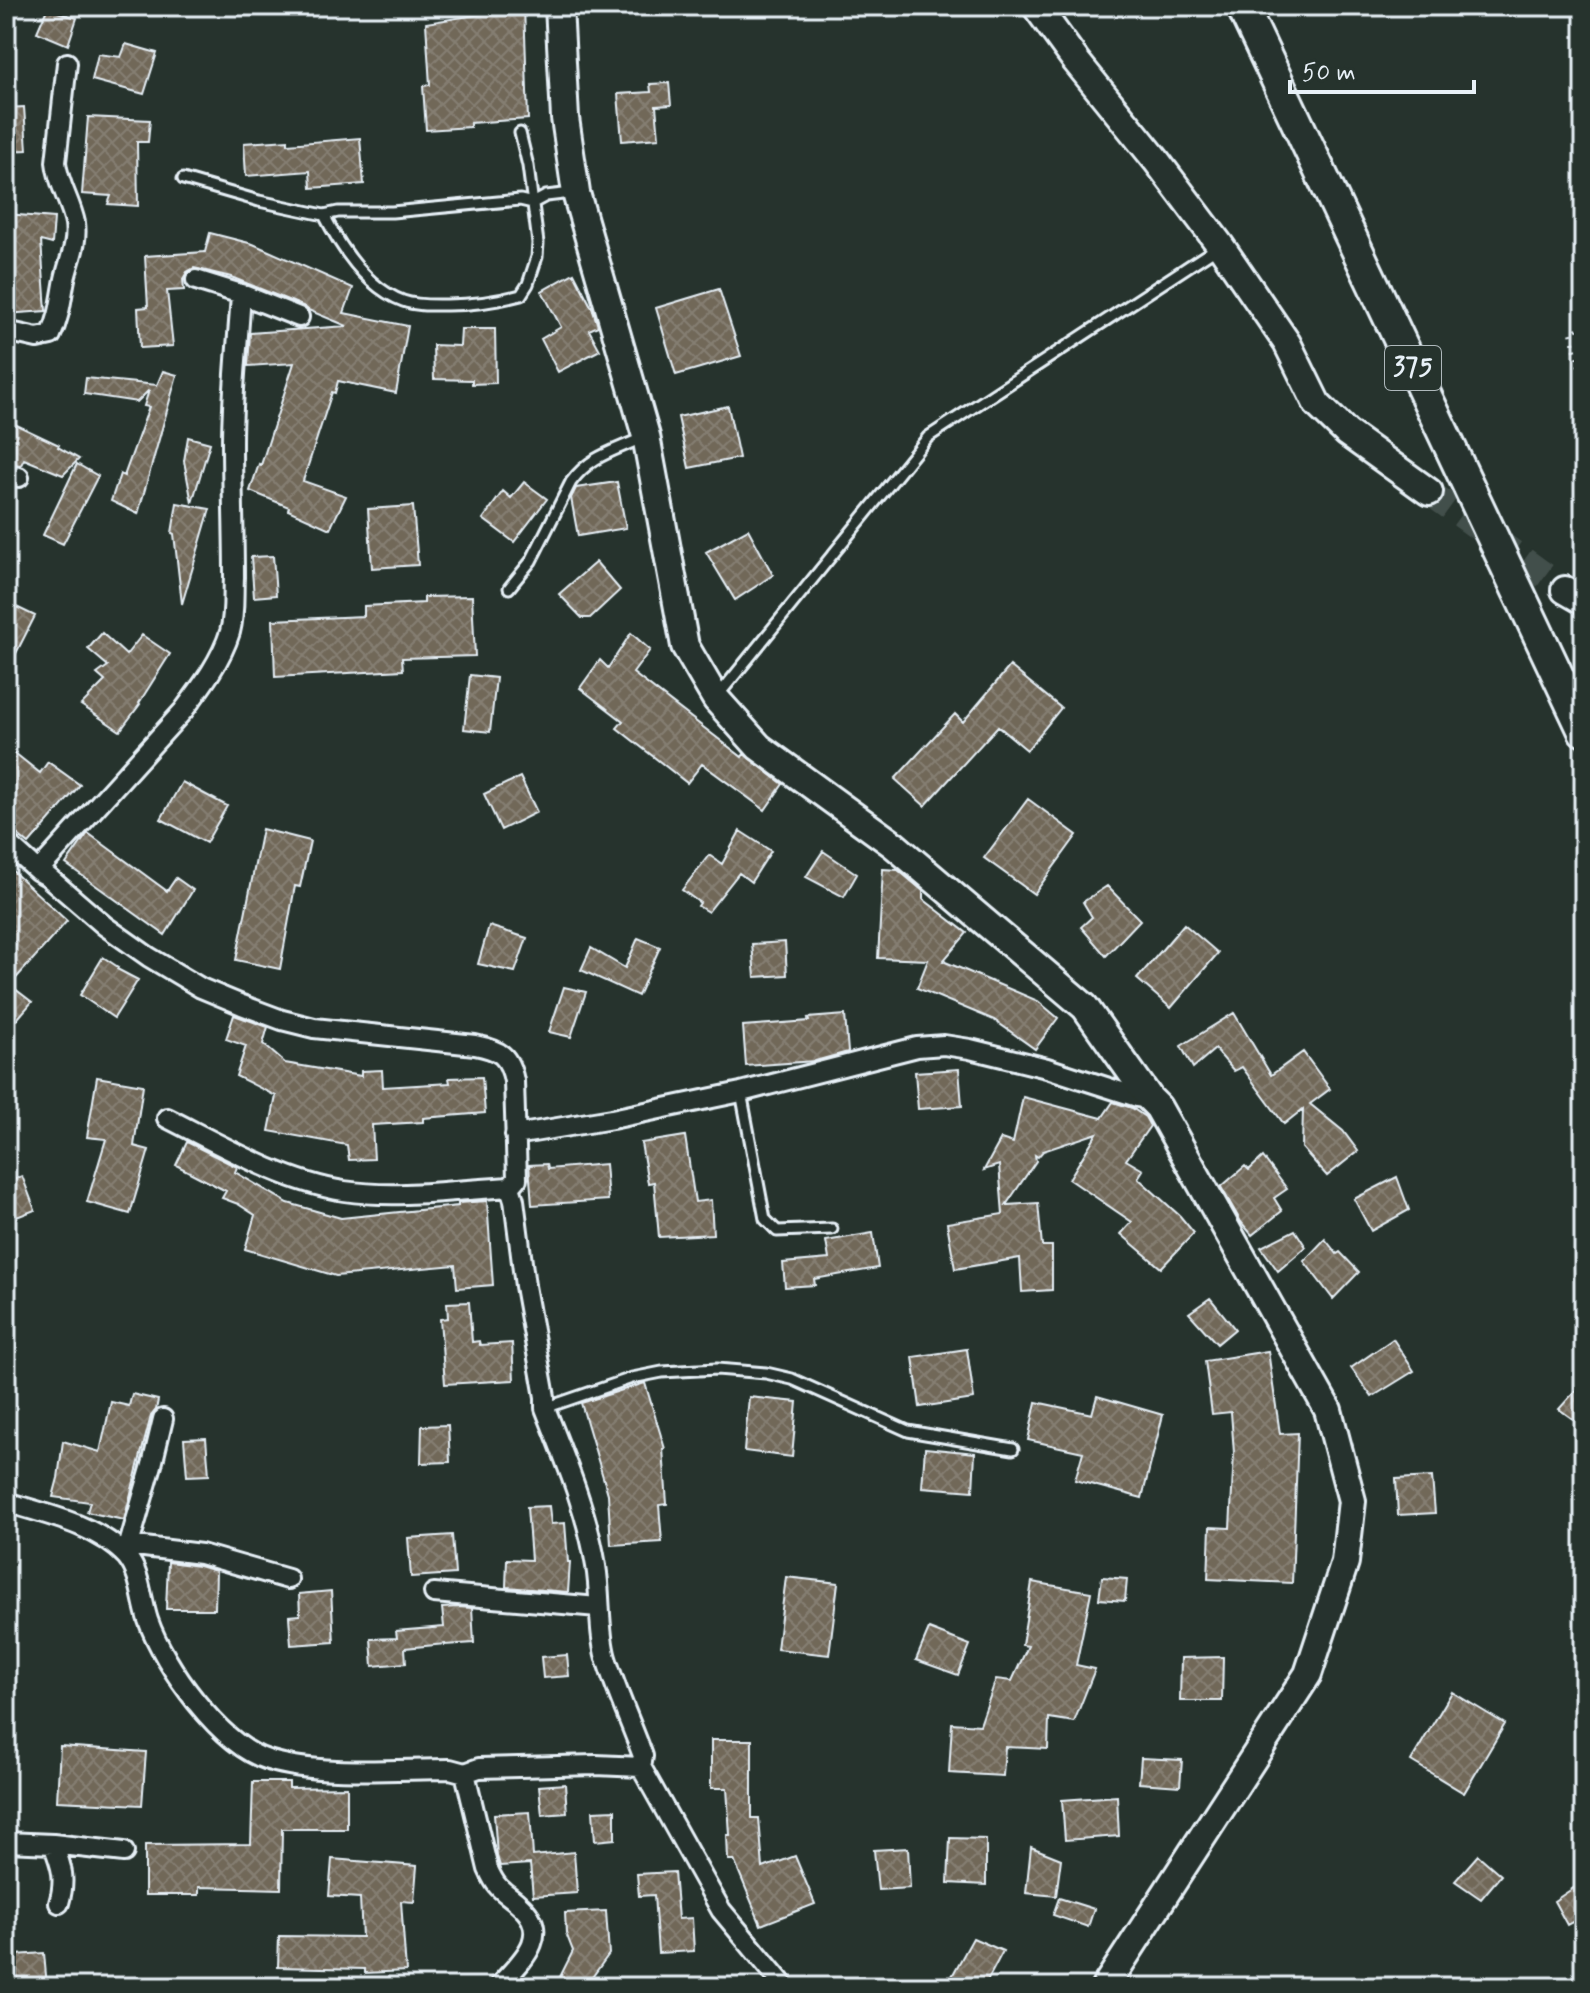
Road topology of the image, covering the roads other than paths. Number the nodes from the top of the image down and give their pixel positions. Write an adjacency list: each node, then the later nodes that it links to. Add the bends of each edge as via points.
1 (559, 6): 7 (main road, via 565,118)
2 (1036, 6): 10 (main road)
3 (1242, 6): 19 (main road, 375)
4 (67, 63): 14 (street, via 56,162 76,238 58,321 51,335 37,338)
5 (520, 133): 8 (lane)
6 (183, 179): 9 (lane)
7 (576, 193): 8 (lane); 15 (main road)
8 (533, 203): 9 (lane); 9 (lane, via 538,243 528,284 521,295 473,305 417,304 383,290 357,265)
9 (324, 215)
10 (1220, 245): 16 (main road, via 1287,343 1317,404 1347,433); 18 (lane, via 928,437)
11 (196, 280): 12 (street)
12 (241, 294): 13 (street); 21 (street, via 232,437 233,615 228,637 183,711)
13 (299, 317)
14 (6, 331)
15 (646, 436): 17 (lane, via 606,453 578,473 531,561); 18 (main road, via 685,646)
16 (1429, 492)
17 (509, 588)
18 (716, 699): 23 (main road, via 759,747 894,845 1085,1007)
19 (1584, 731)
20 (6, 842): 21 (street)
21 (38, 871): 25 (street, via 149,957 242,1005 314,1028 493,1049 511,1068)
22 (741, 1092): 23 (street, via 917,1047 944,1045); 25 (street); 27 (lane, via 765,1219 777,1231)
23 (1150, 1099): 44 (main road, via 1328,1410 1352,1501 1345,1562 1308,1674)
24 (167, 1118): 26 (street, via 268,1167 331,1188 391,1194)
25 (515, 1135): 26 (street, via 517,1179)
26 (510, 1187): 28 (street)
27 (832, 1229)
28 (545, 1408): 30 (lane, via 662,1372 766,1373 792,1379 908,1431); 35 (street, via 581,1502 596,1563)
29 (163, 1419): 32 (street)
30 (1013, 1449)
31 (6, 1502): 32 (street, via 69,1521)
32 (127, 1550): 33 (street, via 201,1554); 37 (street, via 151,1629 171,1667 212,1719 247,1750 267,1760 330,1769)
33 (288, 1579)
34 (434, 1593): 35 (street)
35 (598, 1607): 36 (street, via 605,1655 643,1756)
36 (641, 1767): 37 (street, via 479,1768); 43 (street, via 721,1910)
37 (465, 1773): 42 (street, via 494,1883 533,1924 530,1950)
38 (6, 1842): 39 (street)
39 (53, 1844): 40 (street); 41 (street, via 63,1870)
40 (124, 1852)
41 (59, 1903)
42 (498, 1987)
43 (785, 1987)
44 (1105, 1987)

